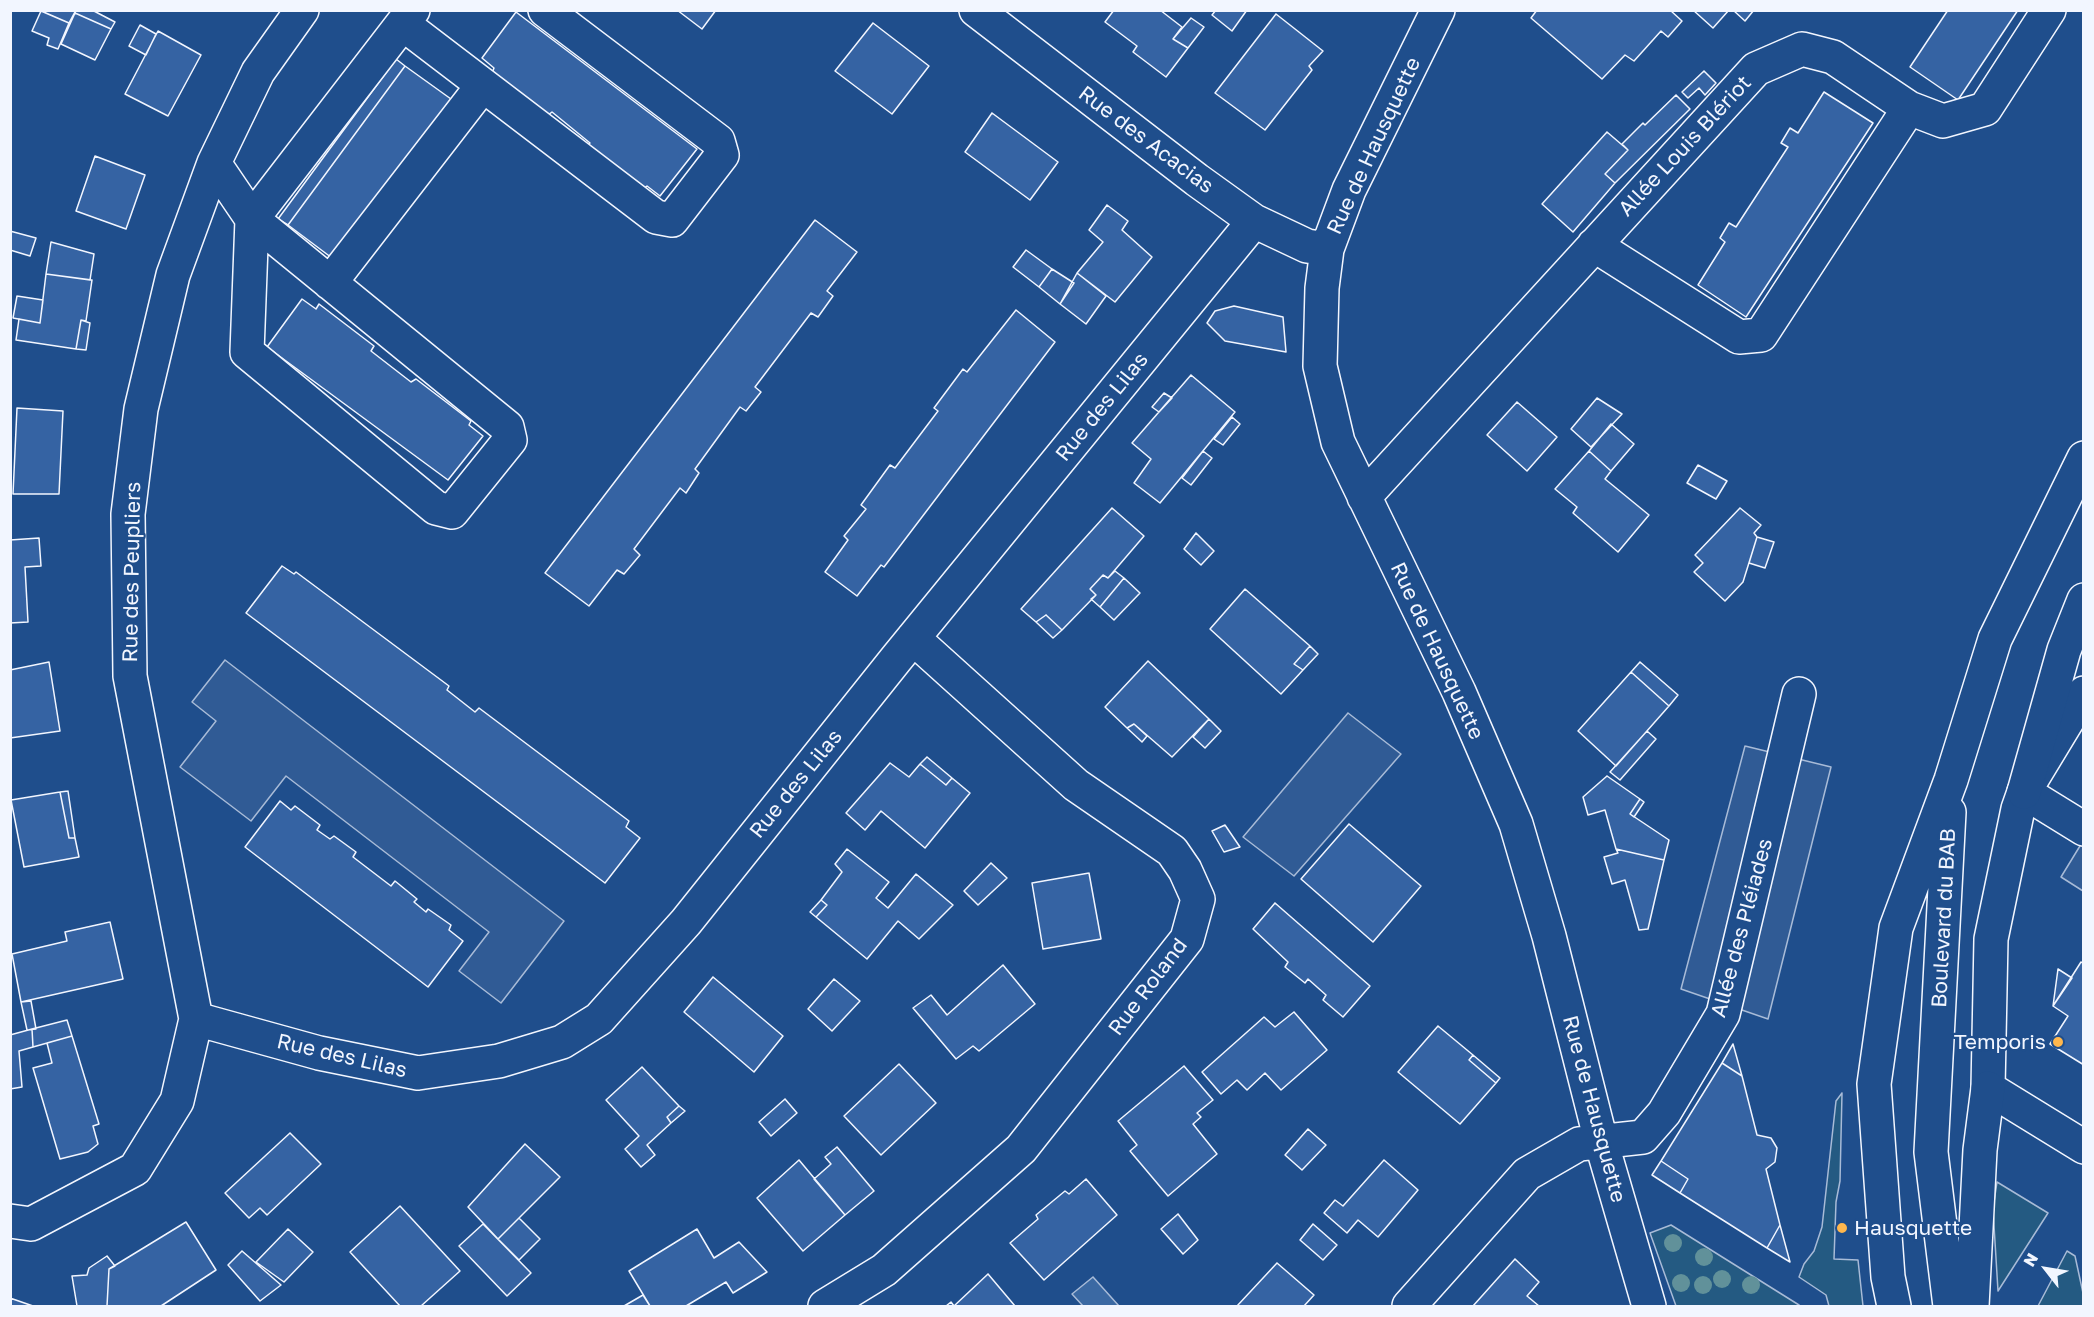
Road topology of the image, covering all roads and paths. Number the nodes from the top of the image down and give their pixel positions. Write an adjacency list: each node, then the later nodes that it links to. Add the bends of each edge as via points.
1 (302, 10): 9 (street, Rue des Peupliers, via 258,72)
2 (545, 10): 7 (street, via 718,141 722,154 672,220 656,217)
3 (976, 10): 11 (street, Rue des Acacias)
4 (1438, 10): 13 (street, Rue de Hausquette, via 1349,190)
5 (2049, 10): 8 (street, Allée Louis Blériot, via 1985,109 1943,121)
6 (408, 17): 7 (street); 10 (street)
7 (483, 85): 14 (street)
8 (1909, 108): 12 (street, Allée Louis Blériot, via 1833,57 1802,49 1756,69); 12 (street, via 1761,335 1739,337)
9 (214, 164): 10 (street); 24 (street, Rue des Peupliers, via 173,275 141,409 128,514 130,676)
10 (252, 219): 14 (street); 14 (street, via 247,352 436,508 452,512 510,440 507,427)
11 (1254, 220): 13 (street, Rue des Acacias, via 1307,246); 18 (street, Rue des Lilas)
12 (1594, 245): 16 (street, Allée Louis Blériot)
13 (1327, 249): 16 (street, Rue de Hausquette, via 1320,366 1338,442)
14 (330, 283)
15 (2084, 458): 21 (street, Boulevard du BAB, via 1995,639)
16 (1364, 497): 26 (street, Rue de Hausquette, via 1459,692 1516,824 1550,936)
17 (2084, 600): 22 (street, via 2064,650)
18 (914, 638): 24 (street, Rue des Lilas, via 686,922 599,1020 562,1042 499,1061 418,1073 319,1053); 29 (street, Rue Roland, via 1076,785 1172,851 1197,899 1187,939 1021,1149 884,1270)
19 (1800, 693): 26 (street, Allée des Pléiades, via 1724,1014 1664,1113 1643,1137)
20 (2084, 693): 22 (street)
21 (1951, 780): 32 (street, Boulevard du BAB, via 1896,928 1874,1084 1888,1277); 33 (street, Boulevard du BAB, via 1931,1152)
22 (2024, 792): 23 (street); 25 (street, via 1992,939)
23 (2084, 829)
24 (196, 1019): 28 (street, via 177,1101 135,1169 31,1224)
25 (1988, 1088): 27 (street); 34 (street, via 1980,1150)
26 (1601, 1141): 30 (street, via 1579,1144 1527,1174); 31 (street, Rue de Hausquette)
27 (2084, 1147)
28 (10, 1221)
29 (825, 1306)
30 (1409, 1306)
31 (1649, 1306)
32 (1894, 1306)
33 (1950, 1306)
34 (1972, 1306)

